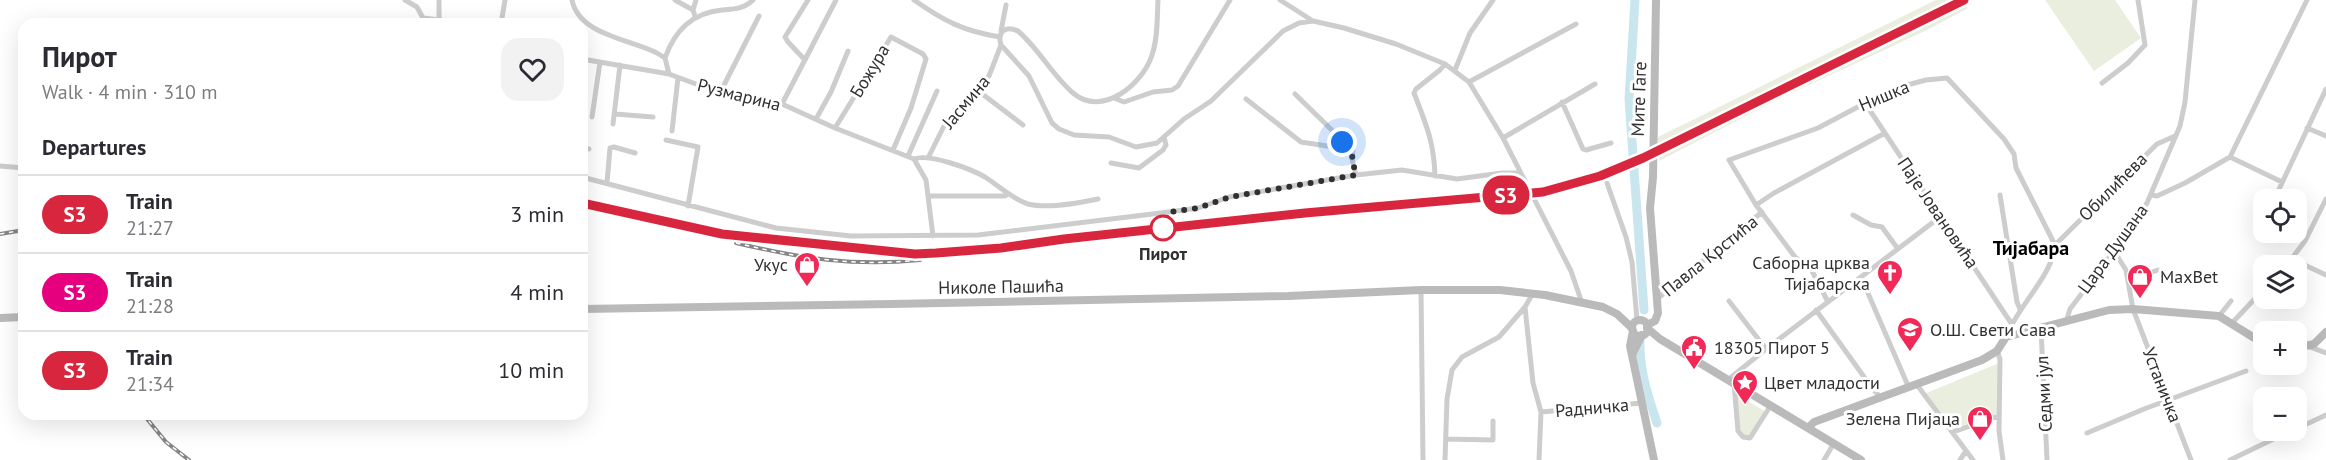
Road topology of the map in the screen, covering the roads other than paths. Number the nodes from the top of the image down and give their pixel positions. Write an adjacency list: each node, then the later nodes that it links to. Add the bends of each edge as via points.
1 (405, 0): 22 (street, via 417,7)
2 (439, 0): 23 (street)
3 (505, 0): 24 (street)
4 (572, 0): 25 (street, via 573,8)
5 (675, 0): 20 (street)
6 (696, 0): 20 (street)
7 (753, 0): 20 (street, via 739,9)
8 (808, 0): 34 (street, via 785,37)
9 (836, 0): 34 (street)
10 (914, 0): 29 (street, via 958,27)
11 (1158, 0): 49 (street, via 1153,55 1147,69)
12 (1230, 0): 49 (street, via 1178,86 1124,102)
13 (1280, 0): 26 (street)
14 (1493, 0): 38 (street, via 1470,33)
15 (1656, 0): 113 (main road, Мите Гаге, via 1650,208)
16 (2138, 0): 42 (street, via 2145,45)
17 (2195, 0): 64 (street, Цара Душана, via 2184,116)
18 (2305, 1): 73 (street)
19 (1006, 5): 29 (street)
20 (694, 13): 32 (street)
21 (759, 16): 46 (street)
22 (422, 18)
23 (440, 18)
24 (502, 18)
25 (582, 18)
26 (1313, 21): 36 (street, via 1396,44); 66 (street, via 1283,32 1211,101)
27 (588, 23): 32 (street)
28 (1576, 24): 41 (street)
29 (1000, 35): 30 (street); 49 (street, via 1009,27 1018,31 1081,99)
30 (1001, 45): 45 (street, Јасмина, via 991,72); 66 (street, via 1029,76 1052,123 1067,134 1109,137 1136,147 1151,146)
31 (848, 51): 57 (street)
32 (664, 58): 39 (street)
33 (588, 60): 35 (street)
34 (806, 60): 53 (street)
35 (600, 62): 37 (street); 55 (street)
36 (1445, 64): 38 (street); 81 (street, via 1414,91 1434,152)
37 (620, 65): 39 (street); 54 (street)
38 (1455, 70): 41 (street)
39 (669, 74): 40 (street)
40 (678, 78): 46 (street, Рузмарина); 62 (street, Рузмарина)
41 (1469, 82): 67 (street)
42 (2102, 83)
43 (1595, 84): 51 (street)
44 (2326, 89): 61 (street)
45 (977, 90): 59 (street); 75 (street, Јасмина, via 946,122)
46 (722, 91): 53 (street, Рузмарина)
47 (938, 91): 74 (street)
48 (1295, 94): 70 (street, via 1339,137)
49 (1114, 98)
50 (1246, 99): 70 (street, via 1301,142)
51 (1562, 102): 67 (street); 69 (street, via 1583,148)
52 (1865, 103): 63 (street, Паје Јовановића); 93 (street, Нишка, via 1818,128 1730,158); 99 (street, Нишка, via 1906,84 1949,79 2014,154 2016,168)
53 (782, 104): 57 (street, Рузмарина)
54 (615, 114): 56 (street); 58 (street)
55 (592, 117)
56 (653, 117)
57 (816, 119): 60 (street, Рузмарина)
58 (614, 124)
59 (1023, 125)
60 (835, 128): 71 (street, Рузмарина); 71 (street, Божура, via 891,37 925,56 926,61)
61 (2307, 128): 65 (street); 83 (street)
62 (672, 131)
63 (1885, 133): 93 (street); 97 (street, Паје Јовановића)
64 (2175, 136): 89 (street, Цара Душана); 99 (street, Обилићева, via 2157,144)
65 (2326, 136)
66 (1164, 137): 76 (street, via 1163,150 1138,168)
67 (1503, 138): 79 (street)
68 (666, 141): 94 (street, via 698,147)
69 (1611, 143)
70 (1343, 147): 80 (street, via 1353,150)
71 (893, 150): 74 (street, Рузмарина)
72 (635, 153): 84 (street, via 610,148)
73 (2230, 157): 83 (street); 89 (street, via 2176,188)
74 (911, 158): 75 (street, Рузмарина); 90 (street, via 924,175)
75 (927, 158): 87 (street, Рузмарина, via 970,170)
76 (1111, 163)
77 (0, 166): 78 (street)
78 (18, 168)
79 (1520, 173): 81 (street, via 1457,179); 115 (street, via 1571,271)
80 (1356, 175): 81 (street, via 1402,170); 98 (street, via 1230,197 1198,208 978,235)
81 (1435, 176)
82 (588, 178): 84 (street)
83 (2282, 182): 86 (street)
84 (607, 183): 94 (street)
85 (1607, 183): 127 (street, via 1632,262)
86 (2279, 189)
87 (1008, 194): 90 (street); 91 (street, Рузмарина, via 1032,205)
88 (2000, 195): 118 (street)
89 (2151, 195): 101 (street, Цара Душана)
90 (929, 196): 98 (street)
91 (1098, 199)
92 (2325, 202): 102 (street)
93 (1756, 205): 95 (street)
94 (688, 206): 98 (street, via 794,231)
95 (1762, 213): 113 (street, Павла Крстића); 114 (street, via 1795,257 1810,267)
96 (1853, 215): 100 (street, via 1876,228 1882,227)
97 (1940, 217): 100 (street); 125 (street, Паје Јовановића)
98 (933, 236)
99 (2055, 245): 118 (street, Обилићева, via 2051,262)
100 (1898, 249): 106 (street)
101 (2114, 251): 107 (street, Устаничка); 124 (street, Цара Душана, via 2070,309)
102 (2295, 255)
103 (2307, 266): 105 (street)
104 (2158, 270): 107 (street)
105 (2326, 275)
106 (1861, 277): 114 (street); 140 (street)
107 (2129, 280): 119 (street, Устаничка)
108 (1421, 290): 109 (main road, Николе Пашића); 117 (main road, Николе Пашића); 157 (street)
109 (1533, 293): 115 (main road, Николе Пашића); 116 (street)
110 (1729, 301): 135 (street)
111 (2231, 301): 121 (street)
112 (2253, 301): 126 (street)
113 (1657, 302): 127 (main road)
114 (1828, 302): 120 (street)
115 (1582, 303): 127 (main road, Николе Пашића, via 1608,309)
116 (1526, 307): 145 (street, via 1533,383); 153 (street, via 1499,337 1462,357 1452,370)
117 (588, 309)
118 (2020, 309): 125 (street, Обилићева)
119 (2133, 309): 121 (main road); 124 (main road, via 2109,310); 142 (street, Устаничка)
120 (1816, 310): 135 (street); 141 (street)
121 (2219, 316): 126 (main road)
122 (18, 317): 123 (main road)
123 (0, 318)
124 (2066, 322): 128 (main road)
125 (2011, 323): 131 (street, Обилићева)
126 (2232, 323): 132 (main road)
127 (1641, 327): 130 (main road); 130 (main road, Николе Пашића); 143 (main road, via 1632,355)
128 (2041, 328): 131 (main road); 166 (street, Седми јул)
129 (2326, 332): 134 (main road)
130 (1657, 336): 139 (main road, Николе Пашића)
131 (2006, 337): 136 (main road)
132 (2253, 337)
133 (2307, 347): 134 (main road)
134 (2310, 347): 137 (street)
135 (1766, 349): 139 (street)
136 (1997, 351): 140 (main road); 147 (street)
137 (2326, 353)
138 (2246, 371): 142 (street)
139 (1731, 381): 144 (main road, Николе Пашића); 144 (street, via 1738,431 1743,437 1750,438)
140 (1913, 386): 141 (main road); 151 (street)
141 (1881, 398): 150 (main road, via 1814,422)
142 (2168, 400): 152 (street); 167 (street, Устаничка)
143 (1642, 404): 145 (street, Радничка); 160 (main road)
144 (1771, 405): 150 (main road, Николе Пашића)
145 (1541, 412): 159 (street)
146 (2326, 415): 149 (street)
147 (1999, 416): 151 (street); 165 (street)
148 (1493, 421): 153 (street, via 1493,440)
149 (2307, 424)
150 (1808, 428): 155 (main road, Николе Пашића)
151 (1953, 432): 156 (street)
152 (2087, 433)
153 (1446, 439): 158 (street)
154 (2271, 441): 168 (street)
155 (1833, 443): 161 (street); 162 (main road, Николе Пашића)
156 (1966, 450): 163 (street); 164 (street)
157 (1423, 460)
158 (1445, 460)
159 (1539, 460)
160 (1654, 460)
161 (1824, 460)
162 (1861, 460)
163 (1960, 460)
164 (1973, 460)
165 (2003, 460)
166 (2047, 460)
167 (2191, 460)
168 (2230, 460)

